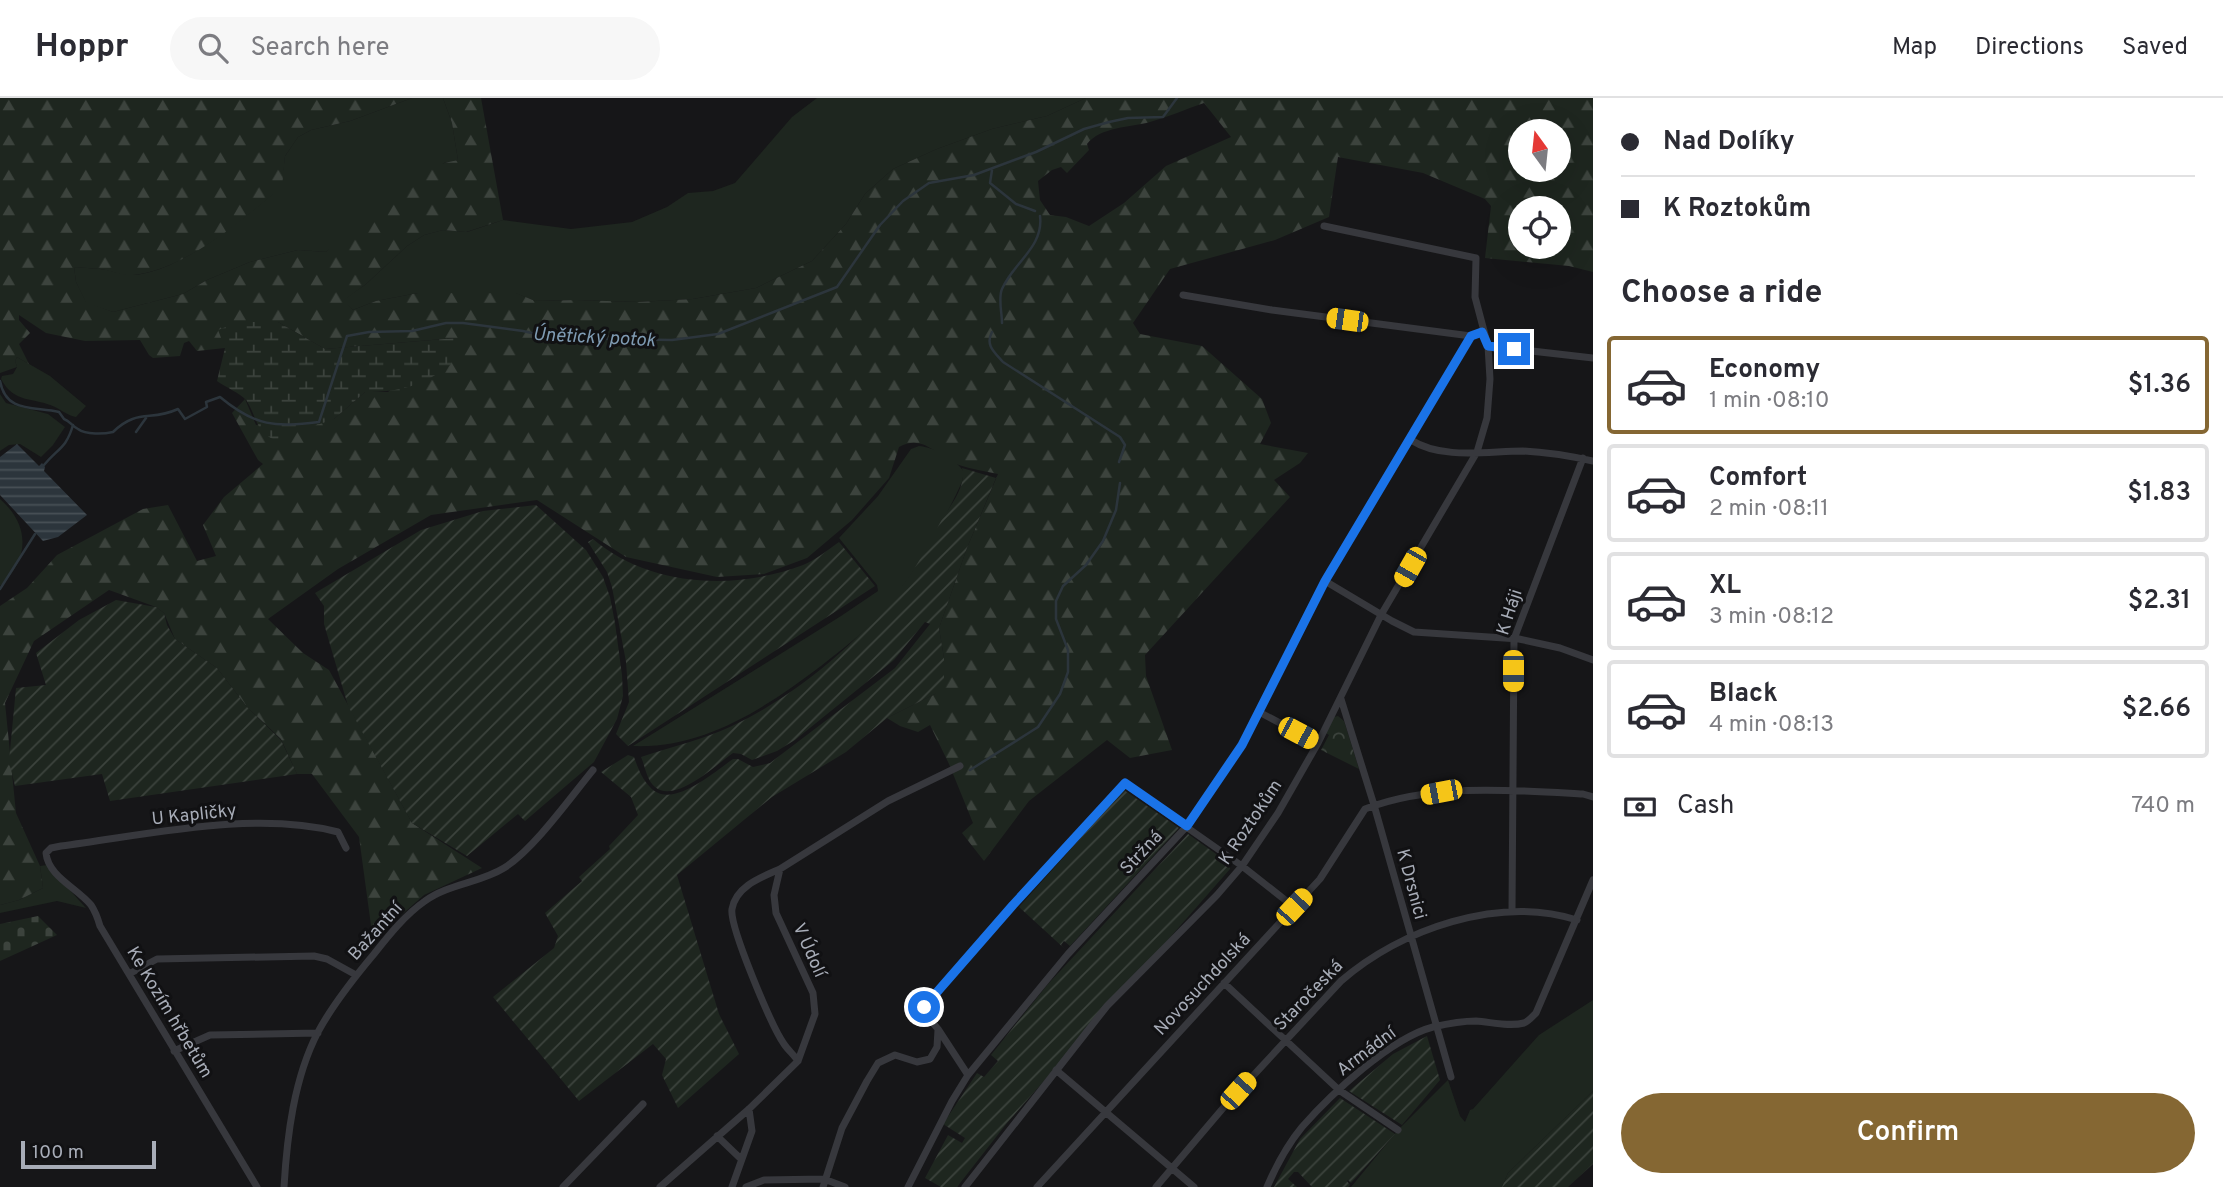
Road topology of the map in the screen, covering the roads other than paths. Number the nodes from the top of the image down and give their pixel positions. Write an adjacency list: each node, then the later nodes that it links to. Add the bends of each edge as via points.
1 (1324, 226): 3 (street, K Roztokům, via 1476,258 1475,297)
2 (1183, 295): 4 (street)
3 (1482, 332): 4 (street); 5 (street, K Roztokům)
4 (1471, 336): 7 (street, Stržná)
5 (1488, 346): 6 (street); 8 (street, K Roztokům, via 1490,398)
6 (1593, 358)
7 (1411, 440): 8 (street, via 1464,455); 11 (street, Stržná)
8 (1477, 452): 9 (street); 12 (street, K Roztokům)
9 (1583, 458): 10 (street); 13 (street, K Háji)
10 (1593, 461)
11 (1325, 581): 12 (street); 16 (street, Stržná)
12 (1381, 615): 13 (street, via 1414,632); 15 (street, K Roztokům)
13 (1514, 639): 14 (street); 20 (street, K Háji)
14 (1593, 660)
15 (1341, 699): 17 (street, K Roztokům); 22 (street, K Drsnici)
16 (1259, 712): 17 (street); 23 (street, Stržná)
17 (1318, 743): 26 (street, K Roztokům)
18 (960, 766): 27 (street, via 888,801)
19 (593, 770): 34 (street, Bažantní, via 539,836 505,867 425,901)
20 (1513, 790): 21 (street); 22 (street, via 1441,792); 30 (street, K Háji)
21 (1593, 797)
22 (1374, 805): 29 (street, Novosuchdolská, via 1365,809 1320,879); 32 (street, K Drsnici)
23 (1187, 826): 26 (street); 37 (street, via 1125,783 928,1001 926,1015); 43 (street, Stržná, via 1068,954)
24 (346, 848): 25 (street, U Kapličky, via 338,832 263,823 51,848)
25 (47, 861): 33 (street, Ke Kozím hřbetům, via 90,904)
26 (1241, 866): 29 (street); 42 (street, K Roztokům, via 1107,1006)
27 (780, 869): 41 (street, V Údolí, via 774,895 776,913 815,1004); 41 (street, via 741,891 732,908 733,925 769,1017)
28 (1593, 880): 31 (street)
29 (1294, 907): 35 (street, Novosuchdolská)
30 (1512, 910): 31 (street, Staročeská); 32 (street, Staročeská, via 1465,917)
31 (1577, 920): 36 (street, Armádní, via 1529,1021 1473,1021)
32 (1410, 939): 36 (street, K Drsnici); 39 (street, Staročeská, via 1357,967)
33 (129, 974): 34 (street, via 157,958 314,956); 40 (street, Ke Kozím hřbetům)
34 (356, 975): 38 (street, Bažantní)
35 (1224, 984): 39 (street); 48 (street, Novosuchdolská)
36 (1435, 1027): 44 (street, K Drsnici); 45 (street, Armádní, via 1382,1054)
37 (938, 1029): 43 (street); 53 (street, via 937,1047 930,1059 917,1062 895,1055 878,1063 842,1128)
38 (318, 1033): 40 (street, via 210,1035); 55 (street, Bažantní, via 298,1089)
39 (1286, 1040): 45 (street); 52 (street, Staročeská)
40 (174, 1051): 54 (street, Ke Kozím hřbetům)
41 (798, 1061): 47 (street, V Údolí)
42 (1056, 1070): 48 (street); 62 (street, K Roztokům)
43 (968, 1076): 61 (street, Stržná)
44 (1451, 1077)
45 (1339, 1090): 49 (street); 66 (street, Armádní, via 1302,1128)
46 (643, 1104): 56 (street)
47 (750, 1109): 50 (street, V Údolí); 51 (street, via 752,1131)
48 (1106, 1112): 52 (street); 63 (street, Novosuchdolská)
49 (1398, 1130)
50 (717, 1136): 51 (street); 57 (street, V Údolí)
51 (741, 1159): 58 (street)
52 (1173, 1168): 64 (street, Staročeská); 65 (street)
53 (824, 1183): 59 (street, via 764,1180); 60 (street)
54 (257, 1187)
55 (284, 1187)
56 (563, 1187)
57 (660, 1187)
58 (732, 1187)
59 (746, 1187)
60 (845, 1187)
61 (908, 1187)
62 (965, 1187)
63 (1037, 1187)
64 (1156, 1187)
65 (1194, 1187)
66 (1267, 1187)

